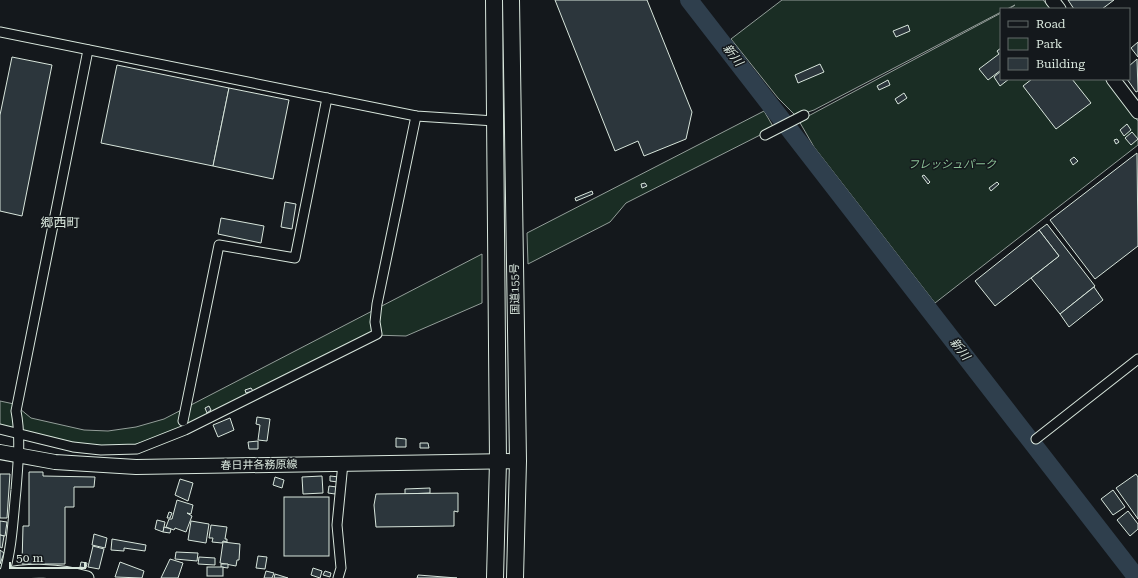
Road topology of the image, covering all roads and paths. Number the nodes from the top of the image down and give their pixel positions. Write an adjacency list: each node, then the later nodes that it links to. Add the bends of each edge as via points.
1 (494, 0): 12 (highway, 国道155号)
2 (511, 0): 21 (highway, 国道155号)
3 (1052, 0): 4 (street)
4 (1058, 8)
5 (0, 32): 6 (street)
6 (88, 50): 8 (street); 17 (street, via 16,410)
7 (1114, 80): 9 (street)
8 (327, 98): 11 (street); 15 (street, via 295,258 219,246)
9 (1138, 112)
10 (804, 115): 13 (street)
11 (416, 116): 12 (street); 17 (street, via 377,304 377,334 185,430 137,449 101,450 73,447)
12 (495, 121): 22 (highway, 国道155号)
13 (765, 135)
14 (1138, 359): 18 (street)
15 (183, 421)
16 (0, 429): 17 (street)
17 (19, 434): 20 (street)
18 (1036, 439)
19 (0, 452): 20 (main road, 春日井各務原線)
20 (18, 456): 23 (main road, 春日井各務原線, via 91,466 136,467); 24 (street, via 10,555)
21 (518, 460): 22 (main road, 春日井各務原線); 28 (highway, 国道155号)
22 (498, 461): 23 (main road, 春日井各務原線); 27 (highway, 国道155号)
23 (343, 463): 26 (street, via 337,525 341,568)
24 (2, 576): 25 (street, via 43,571)
25 (87, 578)
26 (338, 578)
27 (495, 578)
28 (515, 578)

